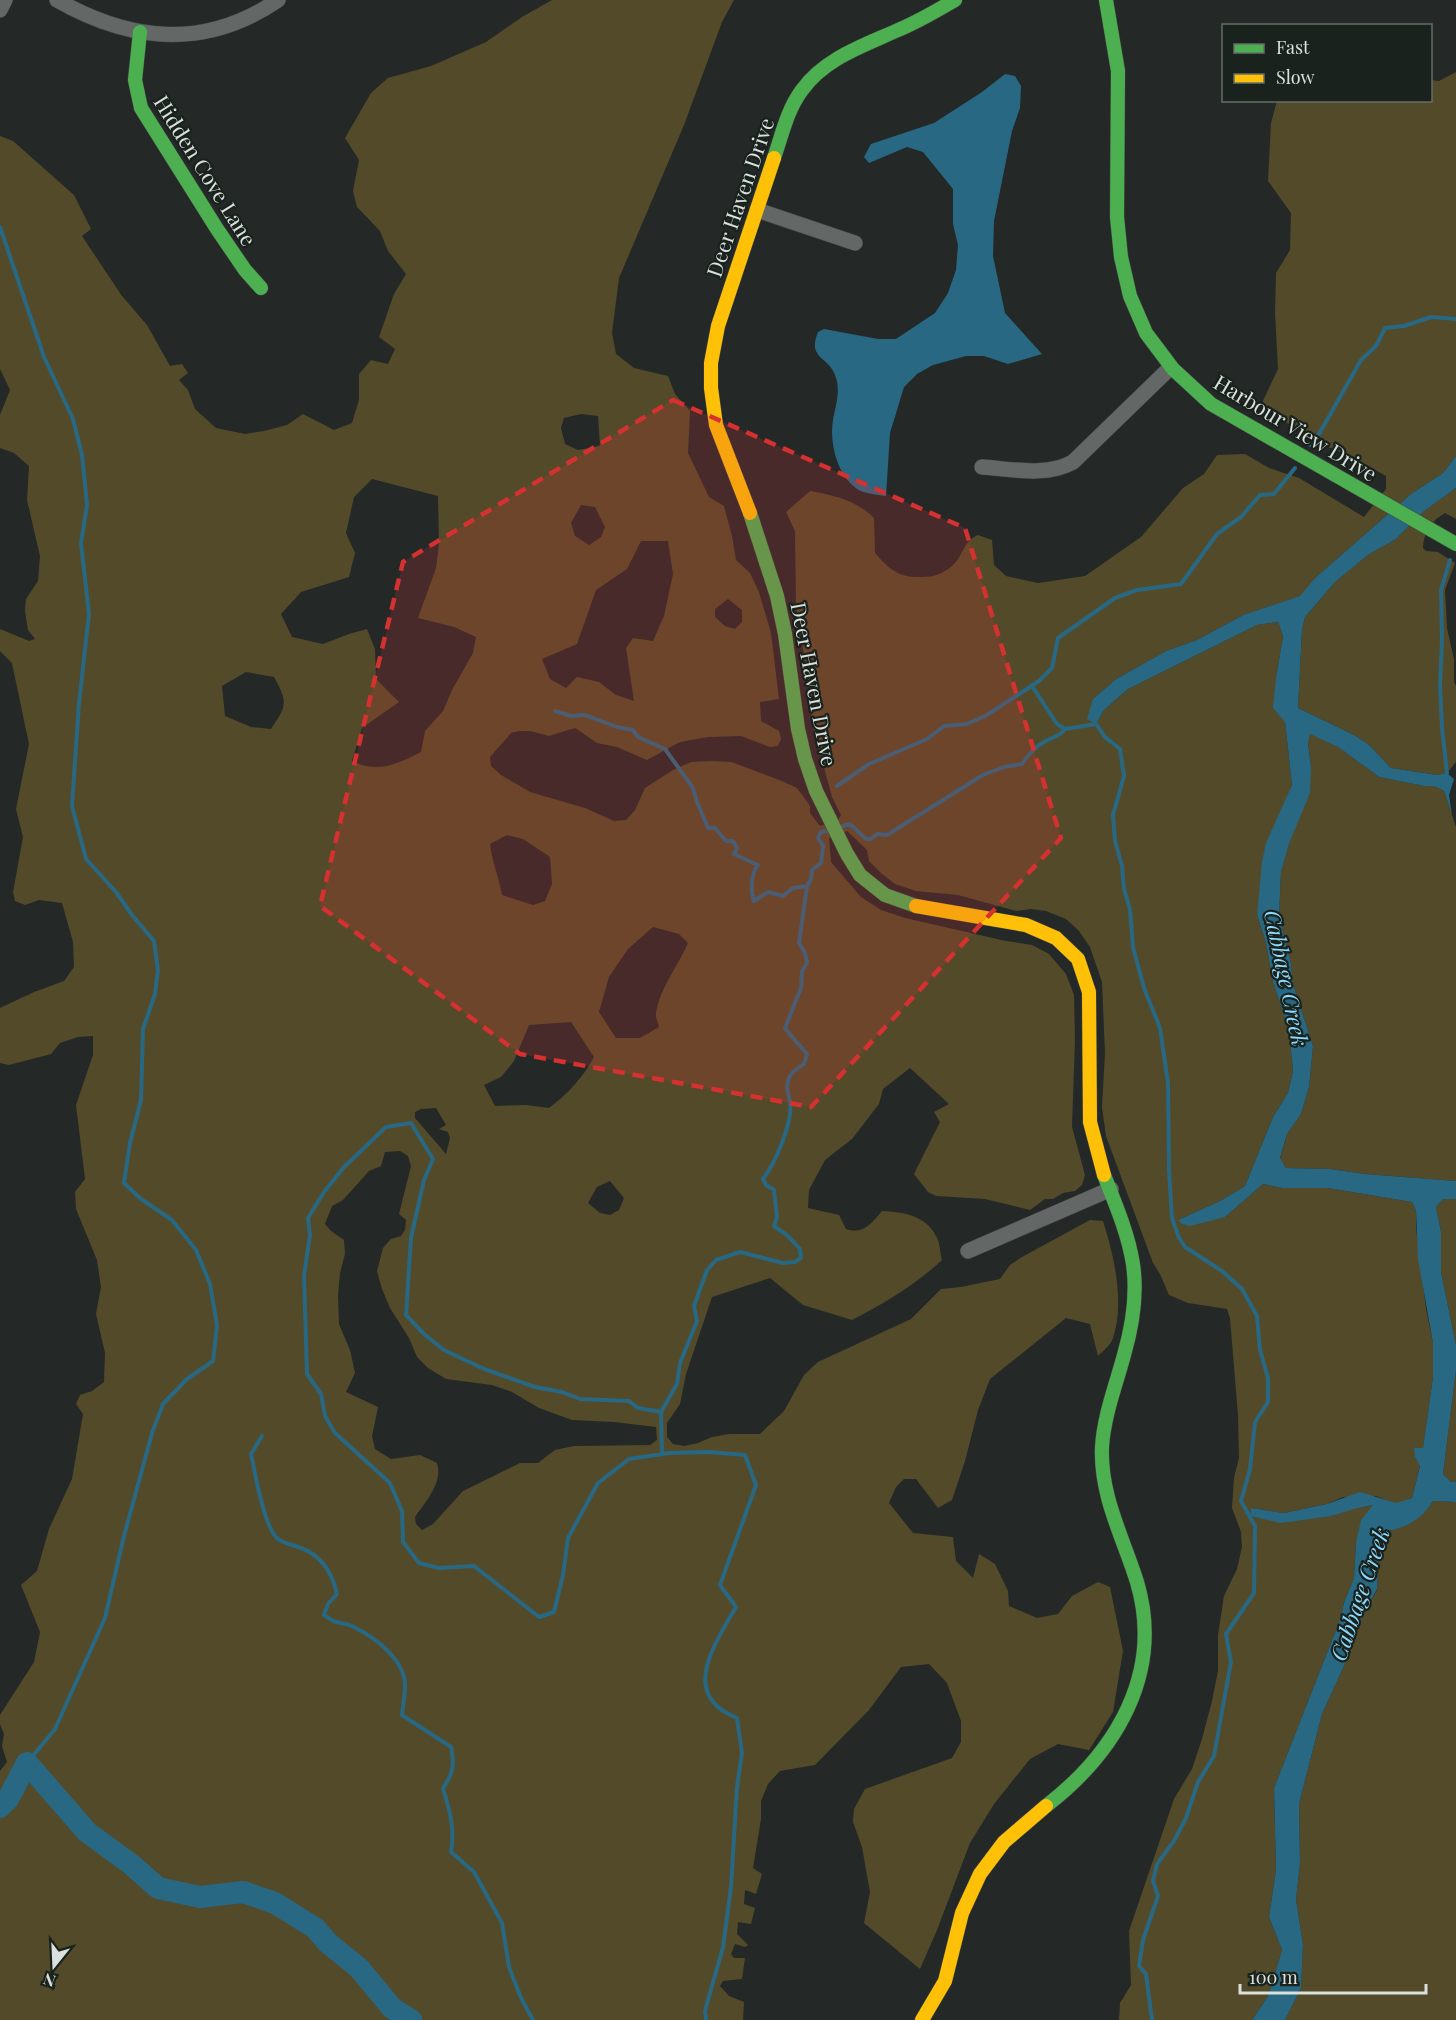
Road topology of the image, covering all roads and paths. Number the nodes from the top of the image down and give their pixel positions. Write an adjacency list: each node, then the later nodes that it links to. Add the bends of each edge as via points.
1 (5, 0): 6 (street)
2 (57, 0): 7 (street, via 104,22)
3 (278, 0): 7 (street, via 251,15 202,33)
4 (955, 0): 8 (street, Deer Haven Drive, via 834,59 808,80 791,108)
5 (1105, 0): 11 (street, Harbour View Drive, via 1118,80 1120,263 1139,319)
6 (0, 10)
7 (140, 32): 10 (street, Hidden Cove Lane, via 133,73 141,108 240,262)
8 (757, 210): 9 (street); 14 (street, Deer Haven Drive, via 714,338 711,400 716,425 777,596 790,660 795,716 813,783 854,866 871,886 888,896 922,906 1042,929 1073,950 1088,982 1089,1113 1098,1155)
9 (855, 243)
10 (261, 288)
11 (1171, 367): 12 (street, via 1065,467); 13 (street, Harbour View Drive, via 1211,404)
12 (982, 467)
13 (1456, 544)
14 (1111, 1189): 15 (street); 16 (street, Deer Haven Drive, via 1134,1263 1136,1310 1105,1422 1102,1466 1108,1507 1134,1572 1143,1614 1143,1656 1138,1678 1122,1721 1098,1760 1068,1790 1008,1838 982,1871 961,1918 945,1980)
15 (968, 1251)
16 (922, 2020)

